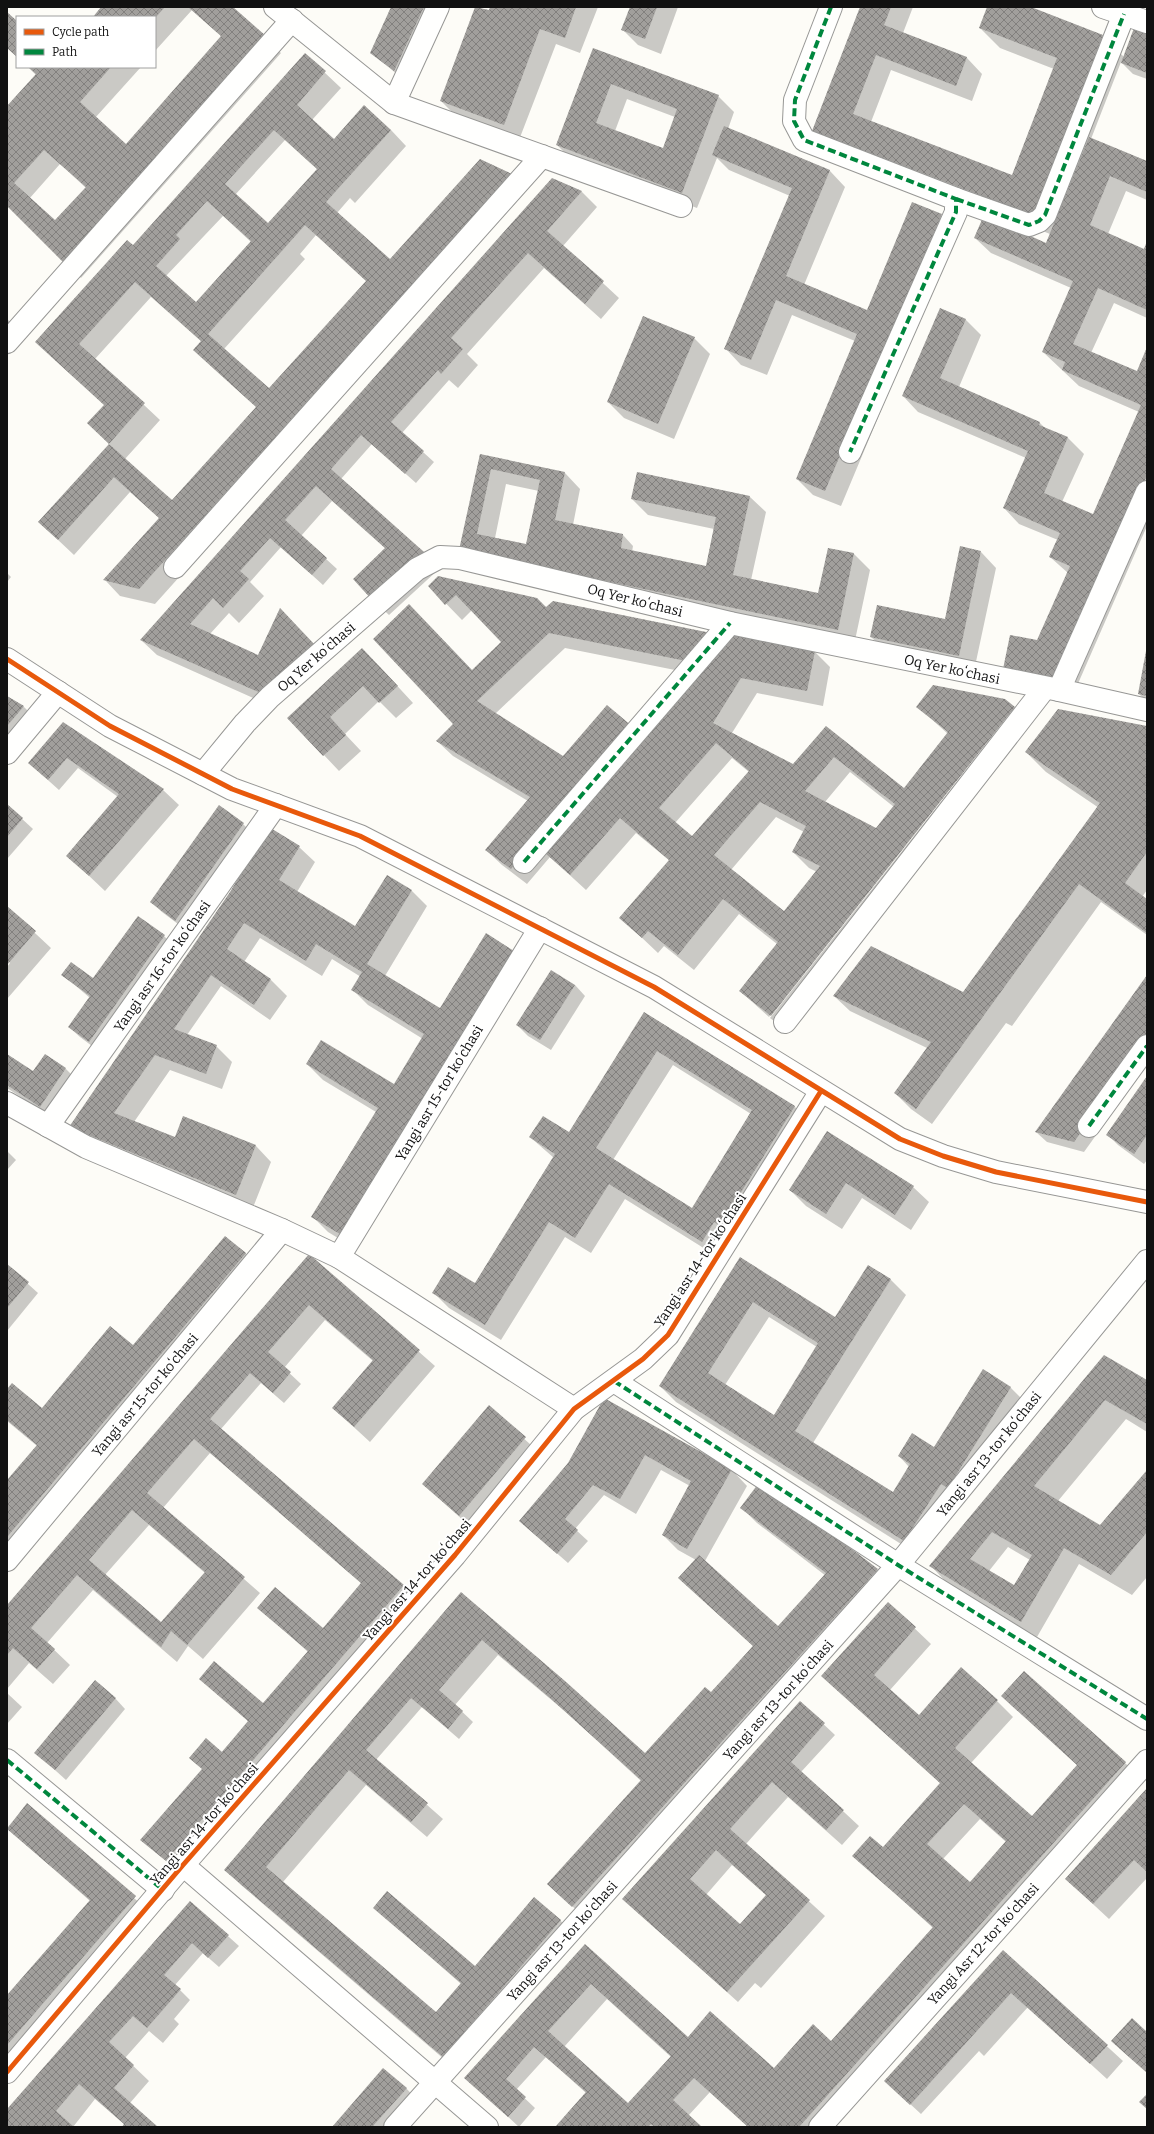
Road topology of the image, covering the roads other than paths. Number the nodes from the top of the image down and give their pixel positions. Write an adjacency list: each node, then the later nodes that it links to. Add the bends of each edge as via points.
1 (438, 7): 7 (street)
2 (831, 7): 9 (street, via 795,100 794,121 804,140)
3 (1103, 7): 5 (street)
4 (283, 13): 7 (street); 11 (street)
5 (1124, 14): 6 (street); 9 (street, via 1045,215 1029,225)
6 (1147, 22)
7 (394, 103): 8 (street)
8 (542, 156): 10 (street); 14 (street)
9 (956, 199): 12 (street, via 956,212)
10 (681, 206)
11 (7, 342)
12 (850, 452)
13 (1147, 492): 17 (street)
14 (175, 567)
15 (730, 622): 17 (street, Oq Yer koʻchasi); 21 (street, Oq Yer koʻchasi, via 460,558 440,557 417,569 270,697); 23 (street)
16 (7, 659): 18 (street)
17 (1052, 689): 19 (street, Oq Yer koʻchasi); 25 (street)
18 (58, 692): 20 (street); 21 (street, via 110,726)
19 (1147, 710)
20 (7, 753)
21 (203, 774): 22 (street, via 232,789)
22 (276, 805): 24 (street, via 360,836); 29 (street, Yangi asr 16-tor koʻchasi)
23 (524, 862)
24 (540, 928): 27 (street, via 654,987); 33 (street, Yangi asr 15-tor koʻchasi)
25 (785, 1022)
26 (1147, 1046): 30 (street)
27 (821, 1091): 31 (street, via 900,1139 943,1156 996,1172); 35 (street, Yangi asr 14-tor koʻchasi, via 668,1335 643,1359)
28 (7, 1102): 29 (street)
29 (48, 1126): 32 (street, via 86,1147)
30 (1089, 1126)
31 (1147, 1202)
32 (282, 1230): 33 (street); 37 (street, Yangi asr 15-tor koʻchasi)
33 (339, 1257): 36 (street)
34 (1147, 1261): 38 (street, Yangi asr 13-tor koʻchasi)
35 (614, 1381): 36 (street, Yangi asr 14-tor koʻchasi); 38 (street)
36 (574, 1409): 42 (street, Yangi asr 14-tor koʻchasi, via 455,1555)
37 (7, 1560)
38 (898, 1565): 39 (street); 45 (street, Yangi asr 13-tor koʻchasi)
39 (1147, 1719)
40 (7, 1760): 43 (street)
41 (1147, 1761): 48 (street, Yangi Asr 12-tor koʻchasi)
42 (183, 1865): 43 (street, Yangi asr 14-tor koʻchasi); 45 (street)
43 (162, 1890): 44 (street, Yangi asr 14-tor koʻchasi)
44 (7, 2072)
45 (436, 2082): 46 (street, Yangi asr 13-tor koʻchasi); 47 (street)
46 (395, 2127)
47 (487, 2127)
48 (820, 2127)

